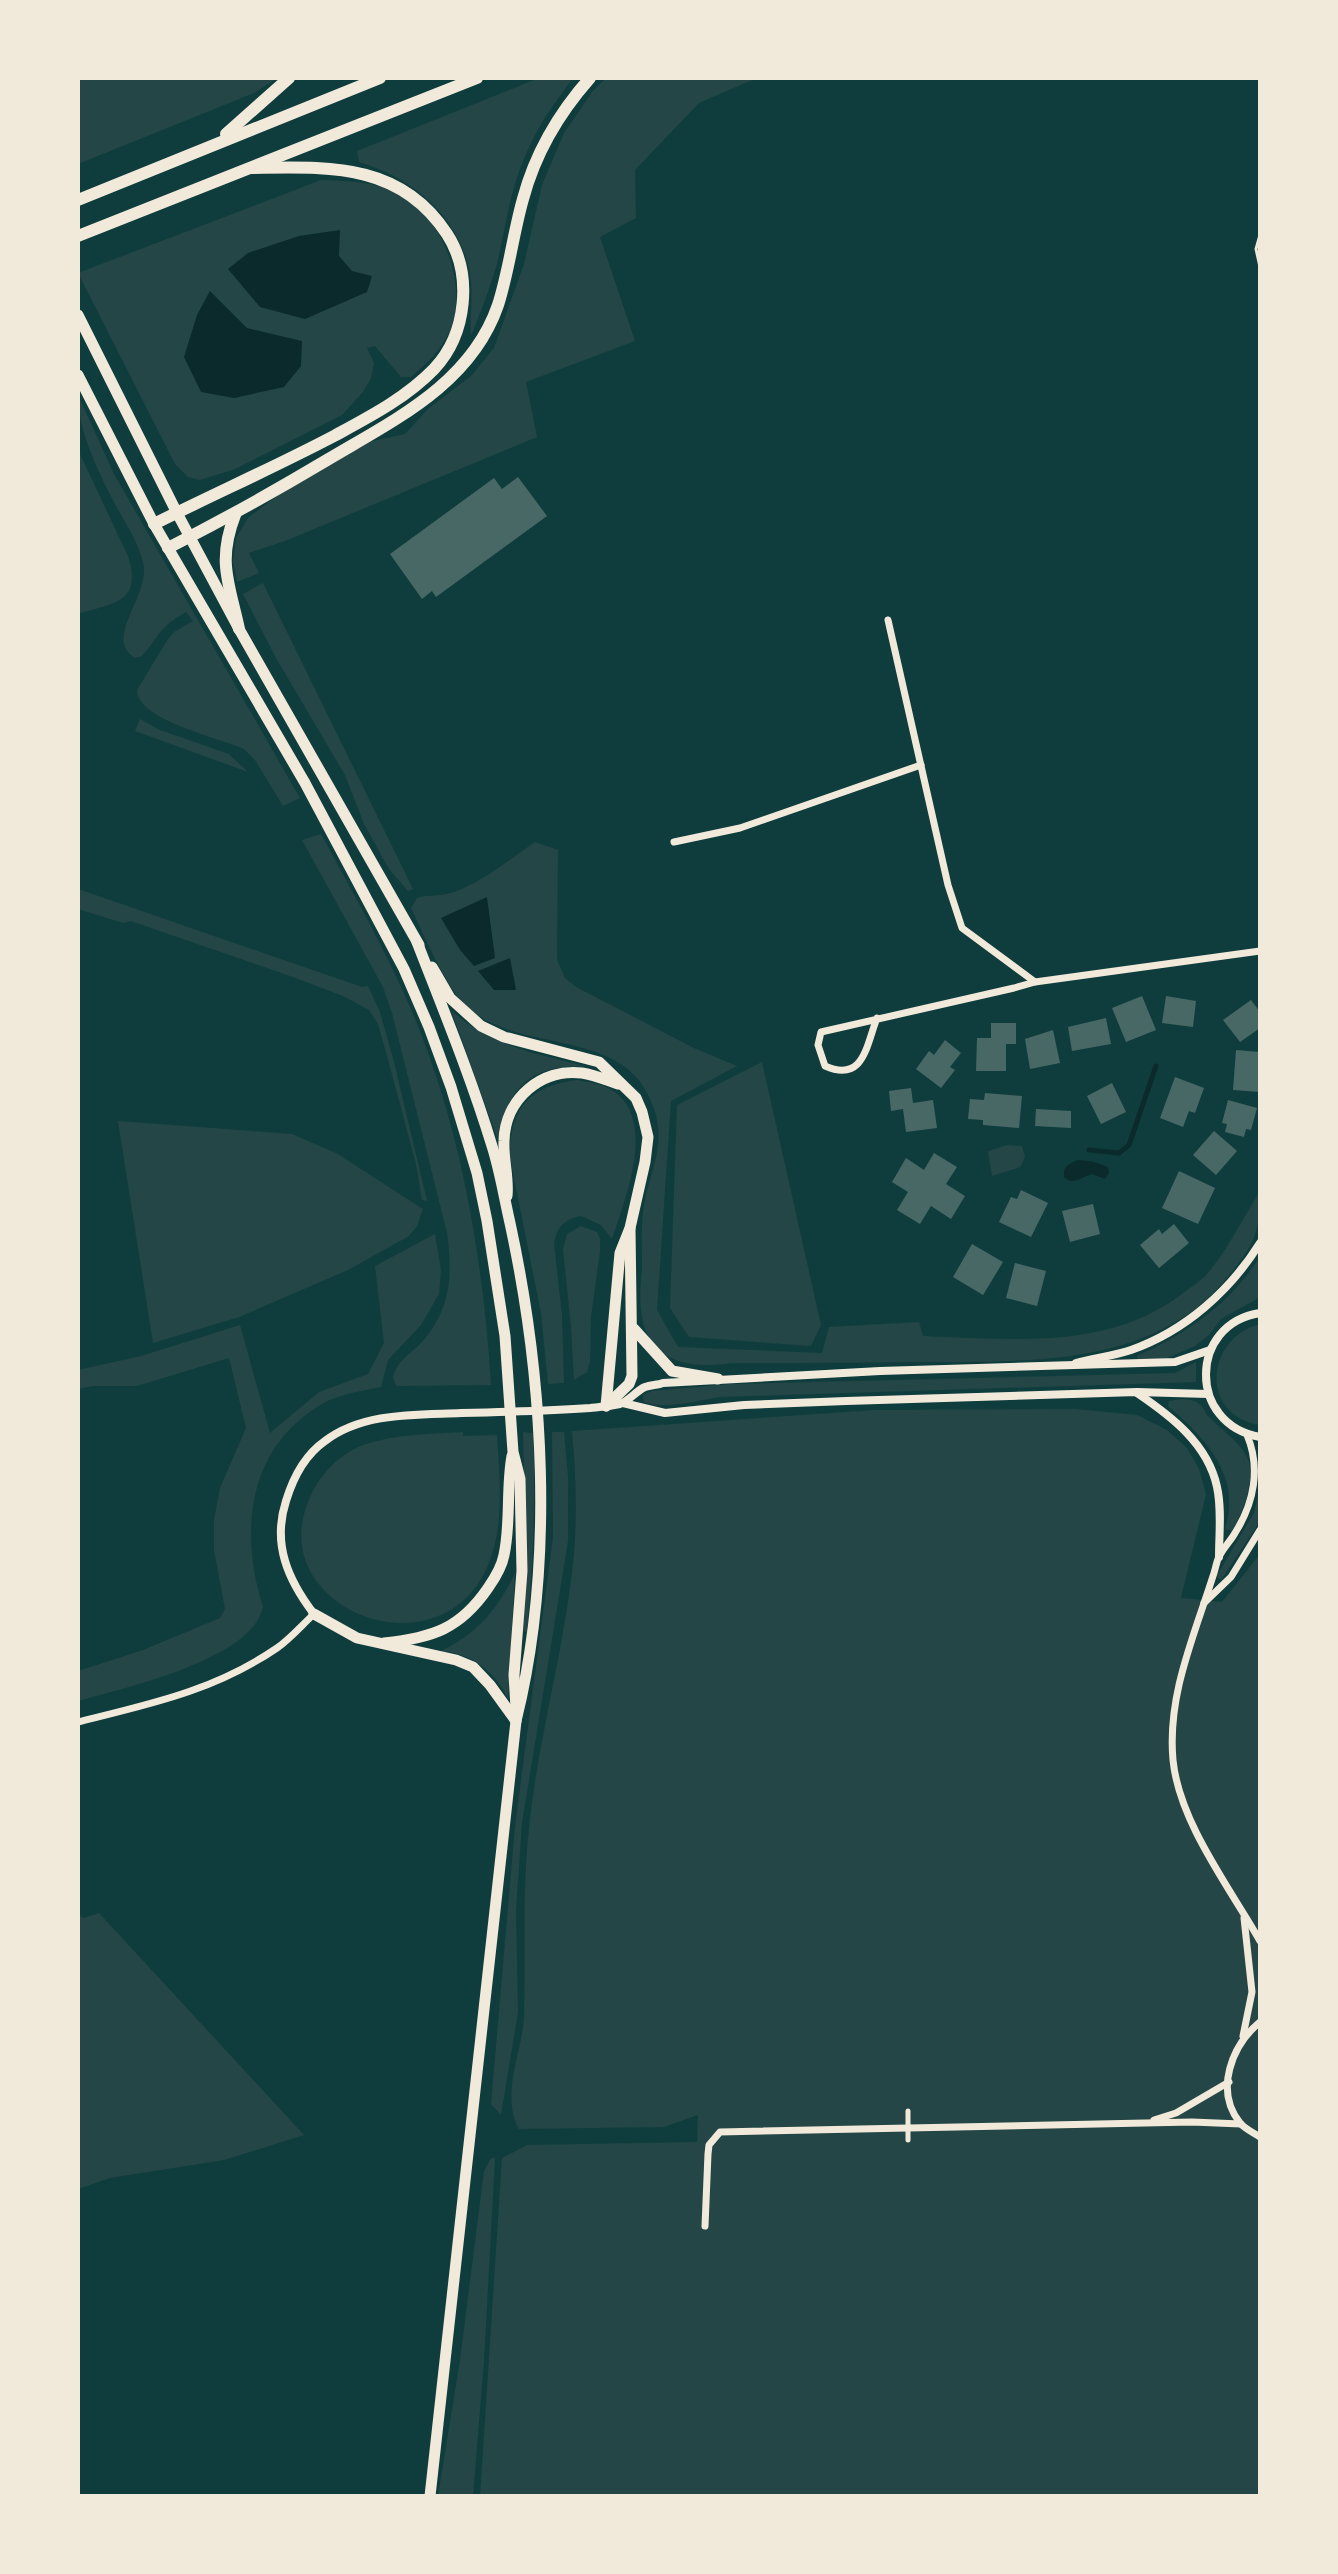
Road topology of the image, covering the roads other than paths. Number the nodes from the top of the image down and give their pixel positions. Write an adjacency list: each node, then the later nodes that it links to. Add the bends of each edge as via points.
1 (289, 78): 5 (highway)
2 (380, 78): 5 (highway)
3 (477, 78): 6 (highway)
4 (590, 78): 14 (highway, via 553,126 537,161 497,306 468,360 427,399)
5 (217, 142): 7 (highway)
6 (252, 168): 9 (highway); 13 (highway, via 339,169 397,185 417,198 449,236 459,262 463,305 449,349 415,387 366,419)
7 (78, 200)
8 (1260, 235): 10 (lane)
9 (78, 236)
10 (1260, 267)
11 (78, 315): 13 (main road)
12 (78, 375): 15 (main road)
13 (177, 513): 15 (highway); 16 (main road)
14 (235, 515): 16 (highway); 19 (highway, via 224,561)
15 (154, 524): 17 (main road)
16 (190, 537): 17 (highway); 19 (main road)
17 (168, 548): 41 (main road, via 305,783 429,1027 473,1159 487,1221 505,1336)
18 (888, 620): 20 (street)
19 (239, 629): 22 (main road)
20 (921, 765): 21 (street, via 740,828); 24 (street, via 962,928)
21 (674, 842)
22 (417, 942): 26 (main road, via 450,998 481,1026 599,1062); 27 (main road, via 493,1148)
23 (1260, 951): 24 (street)
24 (1035, 982): 25 (street)
25 (877, 1018): 25 (street, via 859,1063 848,1072 825,1066 818,1045 821,1032)
26 (626, 1087): 27 (main road, via 595,1075 570,1073 541,1079 525,1090 504,1138); 28 (main road, via 636,1098 648,1137)
27 (506, 1206): 47 (main road, via 528,1327 540,1500 527,1677)
28 (630, 1228): 31 (main road); 38 (main road, via 620,1253)
29 (1260, 1243): 33 (street, via 1210,1304 1171,1331 1131,1350)
30 (1259, 1311): 32 (street, via 1237,1320)
31 (633, 1328): 34 (main road, via 672,1371); 38 (main road, via 632,1376)
32 (1210, 1350): 33 (street, via 1175,1362); 36 (street, via 1205,1370)
33 (1055, 1368): 34 (street)
34 (718, 1379): 37 (street, via 646,1387)
35 (1137, 1392): 36 (street); 37 (street, via 744,1405 665,1413); 43 (street, via 1204,1453 1218,1490)
36 (1208, 1394): 39 (street, via 1229,1425)
37 (623, 1403): 38 (street)
38 (606, 1406): 45 (street, via 417,1415 369,1422 335,1435 308,1458 284,1506 284,1560 294,1589)
39 (1247, 1435): 40 (street); 43 (street, via 1253,1449 1253,1497)
40 (1260, 1437)
41 (513, 1452): 46 (main road, via 504,1556 495,1578 464,1617 445,1630); 47 (main road, via 520,1479 522,1571)
42 (1260, 1530): 44 (street, via 1231,1577)
43 (1219, 1557): 44 (street)
44 (1202, 1605): 49 (street, via 1178,1689 1173,1762 1195,1830)
45 (314, 1614): 46 (main road, via 357,1638); 48 (street, via 279,1647 223,1680)
46 (384, 1643): 47 (main road, via 473,1667)
47 (516, 1721): 60 (main road)
48 (78, 1722)
49 (1243, 1912): 50 (street); 52 (street, via 1252,1992)
50 (1260, 1941)
51 (1260, 2022): 52 (street)
52 (1243, 2038): 53 (street, via 1234,2053)
53 (1229, 2082): 55 (street, via 1176,2113); 56 (street)
54 (908, 2111): 58 (street)
55 (1144, 2123): 56 (street); 59 (street, via 720,2132 709,2145)
56 (1241, 2124): 57 (street)
57 (1260, 2137)
58 (908, 2140)
59 (705, 2226)
60 (430, 2496)

